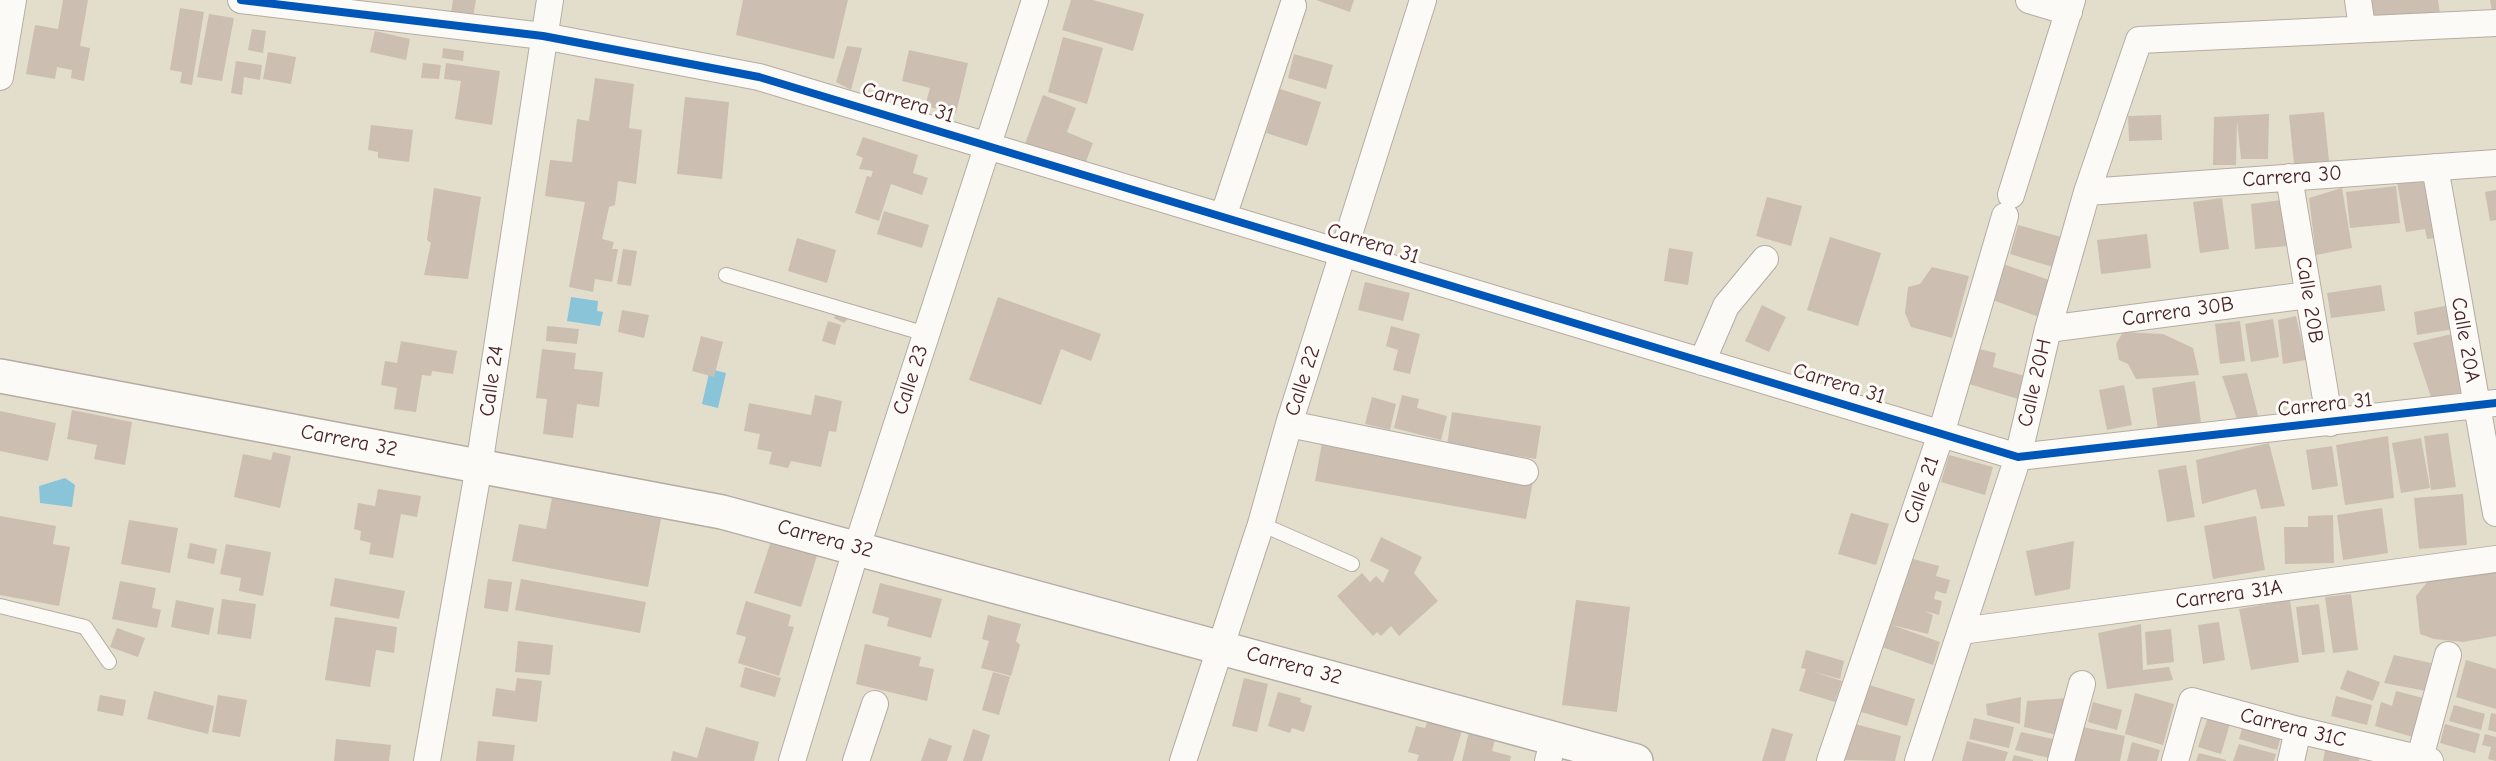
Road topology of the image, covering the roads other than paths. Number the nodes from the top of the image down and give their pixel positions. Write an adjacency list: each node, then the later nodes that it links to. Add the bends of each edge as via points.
1 (13, 0): 14 (street)
2 (241, 0): 8 (street, Carrera 31)
3 (550, 0): 13 (street, Calle 24)
4 (1035, 0): 15 (street, Calle 23)
5 (1423, 0): 21 (street, Calle 22)
6 (2029, 0): 10 (street)
7 (2358, 0): 12 (street)
8 (282, 3): 13 (street, Carrera 31)
9 (1293, 6): 20 (street)
10 (2071, 6): 32 (street, Calle 21)
11 (2496, 23): 12 (street)
12 (2362, 27): 19 (street, Calle 20H, via 2139,40)
13 (543, 36): 15 (street, Carrera 31, via 759,77); 34 (street, Calle 24)
14 (0, 77)
15 (988, 146): 20 (street, Carrera 31); 26 (street, Calle 23)
16 (2496, 163): 17 (street, Carrera 30)
17 (2435, 167): 18 (street, Carrera 30); 29 (street, Calle 20A)
18 (2289, 177): 19 (street, Carrera 30); 24 (street, Calle 20B)
19 (2087, 192): 25 (street, Calle 20H)
20 (1223, 217): 21 (street, Carrera 31)
21 (1344, 254): 27 (street, Carrera 31); 31 (street, Calle 22)
22 (1765, 259): 27 (street, via 1726,306)
23 (726, 275): 26 (lane)
24 (2308, 295): 25 (street, Carrera 30B); 30 (street, Calle 20B)
25 (2048, 329): 33 (street, Calle 20H)
26 (926, 334): 38 (street, Calle 23)
27 (1702, 362): 32 (street, Carrera 31)
28 (0, 376): 34 (street, Carrera 32)
29 (2487, 405): 30 (street, Carrera 31); 36 (street, Calle 20A)
30 (2330, 423): 33 (street, Carrera 31)
31 (1289, 424): 35 (street); 37 (street, Calle 22)
32 (1941, 434): 33 (street, Carrera 31); 56 (street, Calle 21)
33 (2018, 458): 42 (street, Calle 20H)
34 (479, 466): 38 (street, Carrera 32, via 722,512); 51 (street, Calle 24)
35 (1524, 472)
36 (2496, 513)
37 (1261, 524): 40 (lane); 43 (street, Calle 22)
38 (856, 547): 43 (street, Carrera 32); 52 (street, Calle 23)
39 (2496, 559): 42 (street, Carrera 31A)
40 (1352, 564)
41 (0, 606): 45 (lane, via 85,627)
42 (1961, 631): 57 (street, Calle 20H)
43 (1219, 646): 49 (street, Carrera 32); 54 (street, Calle 22)
44 (2448, 655): 50 (street)
45 (109, 662)
46 (2082, 684): 58 (street)
47 (875, 704): 53 (street)
48 (2298, 730): 50 (street, Carrera 31C); 59 (street, Carrera 31C, via 2192,701); 60 (street)
49 (1551, 750): 55 (street, Carrera 32)
50 (2423, 760)
51 (427, 761)
52 (792, 761)
53 (856, 761)
54 (1183, 761)
55 (1636, 761)
56 (1830, 761)
57 (1918, 761)
58 (2061, 761)
59 (2175, 761)
60 (2291, 761)

